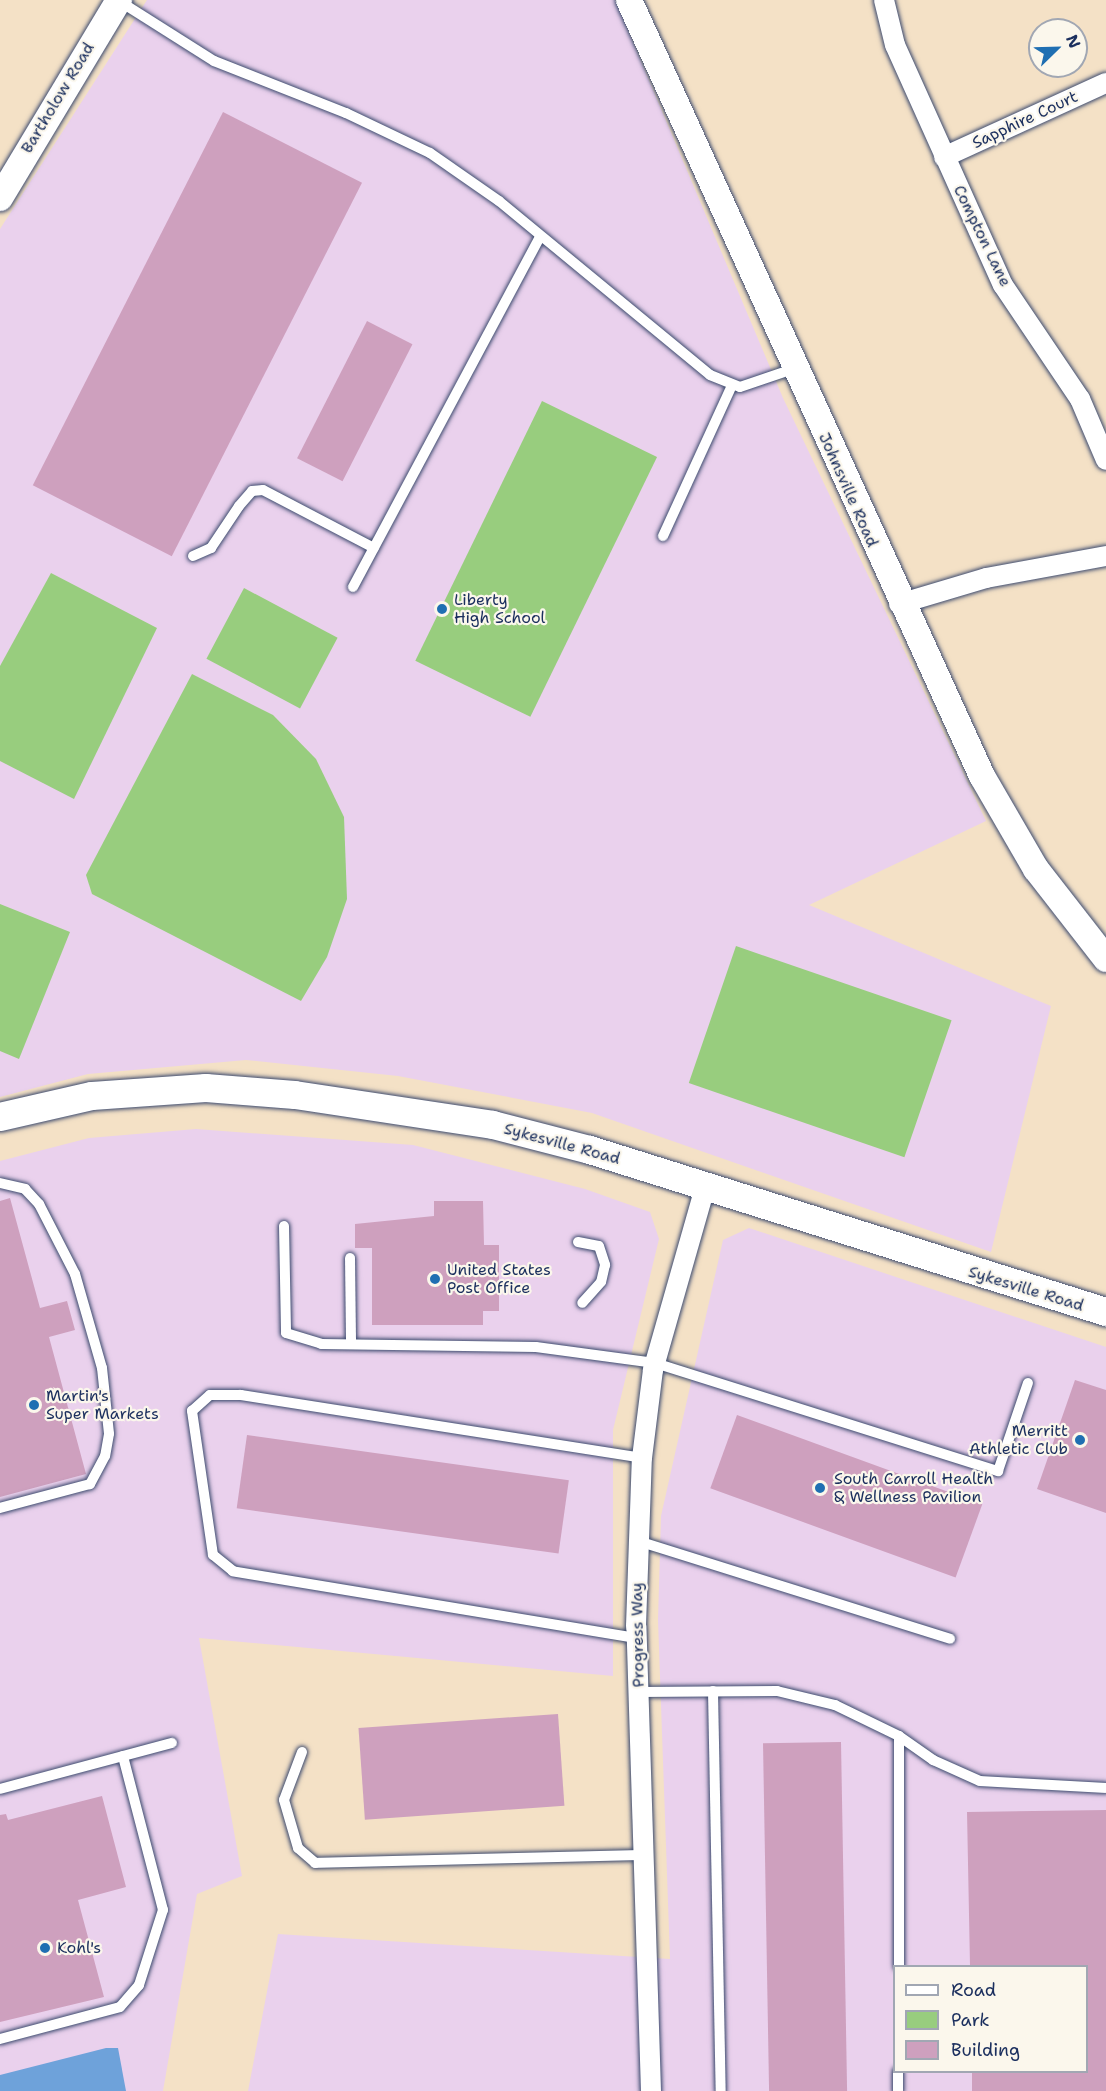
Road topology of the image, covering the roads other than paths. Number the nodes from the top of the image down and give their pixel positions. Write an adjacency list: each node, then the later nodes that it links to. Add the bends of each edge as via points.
1 (629, 0): 8 (street, Johnsville Road)
2 (884, 0): 5 (street, Compton Lane, via 895,45)
3 (119, 1): 6 (street, Bartholow Road); 7 (lane, via 214,61 346,113 430,153)
4 (1106, 84): 5 (street, Sapphire Court)
5 (944, 157): 10 (street, Compton Lane, via 1004,285 1080,399)
6 (0, 198)
7 (540, 237): 9 (lane, via 710,375); 12 (lane)
8 (793, 369): 9 (lane, via 754,384); 16 (street, Johnsville Road)
9 (732, 385): 11 (lane)
10 (1106, 460)
11 (663, 536)
12 (374, 548): 13 (lane, via 263,490 252,491 211,548); 15 (lane)
13 (193, 556)
14 (1106, 556): 16 (street, via 975,581)
15 (353, 587)
16 (899, 604): 17 (street, Johnsville Road, via 1013,831)
17 (1106, 959)
18 (0, 1117): 20 (main road, Sykesville Road, via 131,1091 295,1095 493,1125)
19 (0, 1183): 30 (lane, via 25,1189 39,1204 75,1274 102,1368 109,1434 105,1456 90,1484)
20 (705, 1187): 25 (main road, Sykesville Road); 27 (street, Progress Way)
21 (284, 1226): 26 (lane, via 286,1333 321,1344)
22 (578, 1242): 24 (lane, via 599,1246 605,1265 601,1282)
23 (350, 1258): 26 (lane)
24 (582, 1303)
25 (1106, 1312)
26 (351, 1343): 27 (lane, via 536,1347)
27 (654, 1363): 28 (lane, via 998,1471); 29 (street, Progress Way)
28 (1028, 1383)
29 (642, 1458): 31 (street, Progress Way); 32 (lane, via 241,1395 210,1395 192,1411 213,1555 233,1571)
30 (0, 1508)
31 (638, 1541): 32 (street, Progress Way); 33 (lane)
32 (636, 1638): 35 (street, Progress Way)
33 (950, 1639)
34 (713, 1691): 35 (lane); 36 (lane, via 807,1697); 47 (lane)
35 (639, 1692): 42 (street, Progress Way)
36 (900, 1736): 40 (lane, via 933,1760 980,1781); 43 (lane)
37 (172, 1743): 39 (lane)
38 (302, 1752): 42 (lane, via 285,1800 298,1848 315,1863)
39 (123, 1756): 41 (lane); 44 (lane, via 162,1910 139,1985 120,2007)
40 (1106, 1788)
41 (0, 1789)
42 (647, 1855): 46 (street, Progress Way)
43 (899, 1965)
44 (0, 2039)
45 (898, 2073): 48 (lane)
46 (651, 2091)
47 (722, 2091)
48 (898, 2091)

